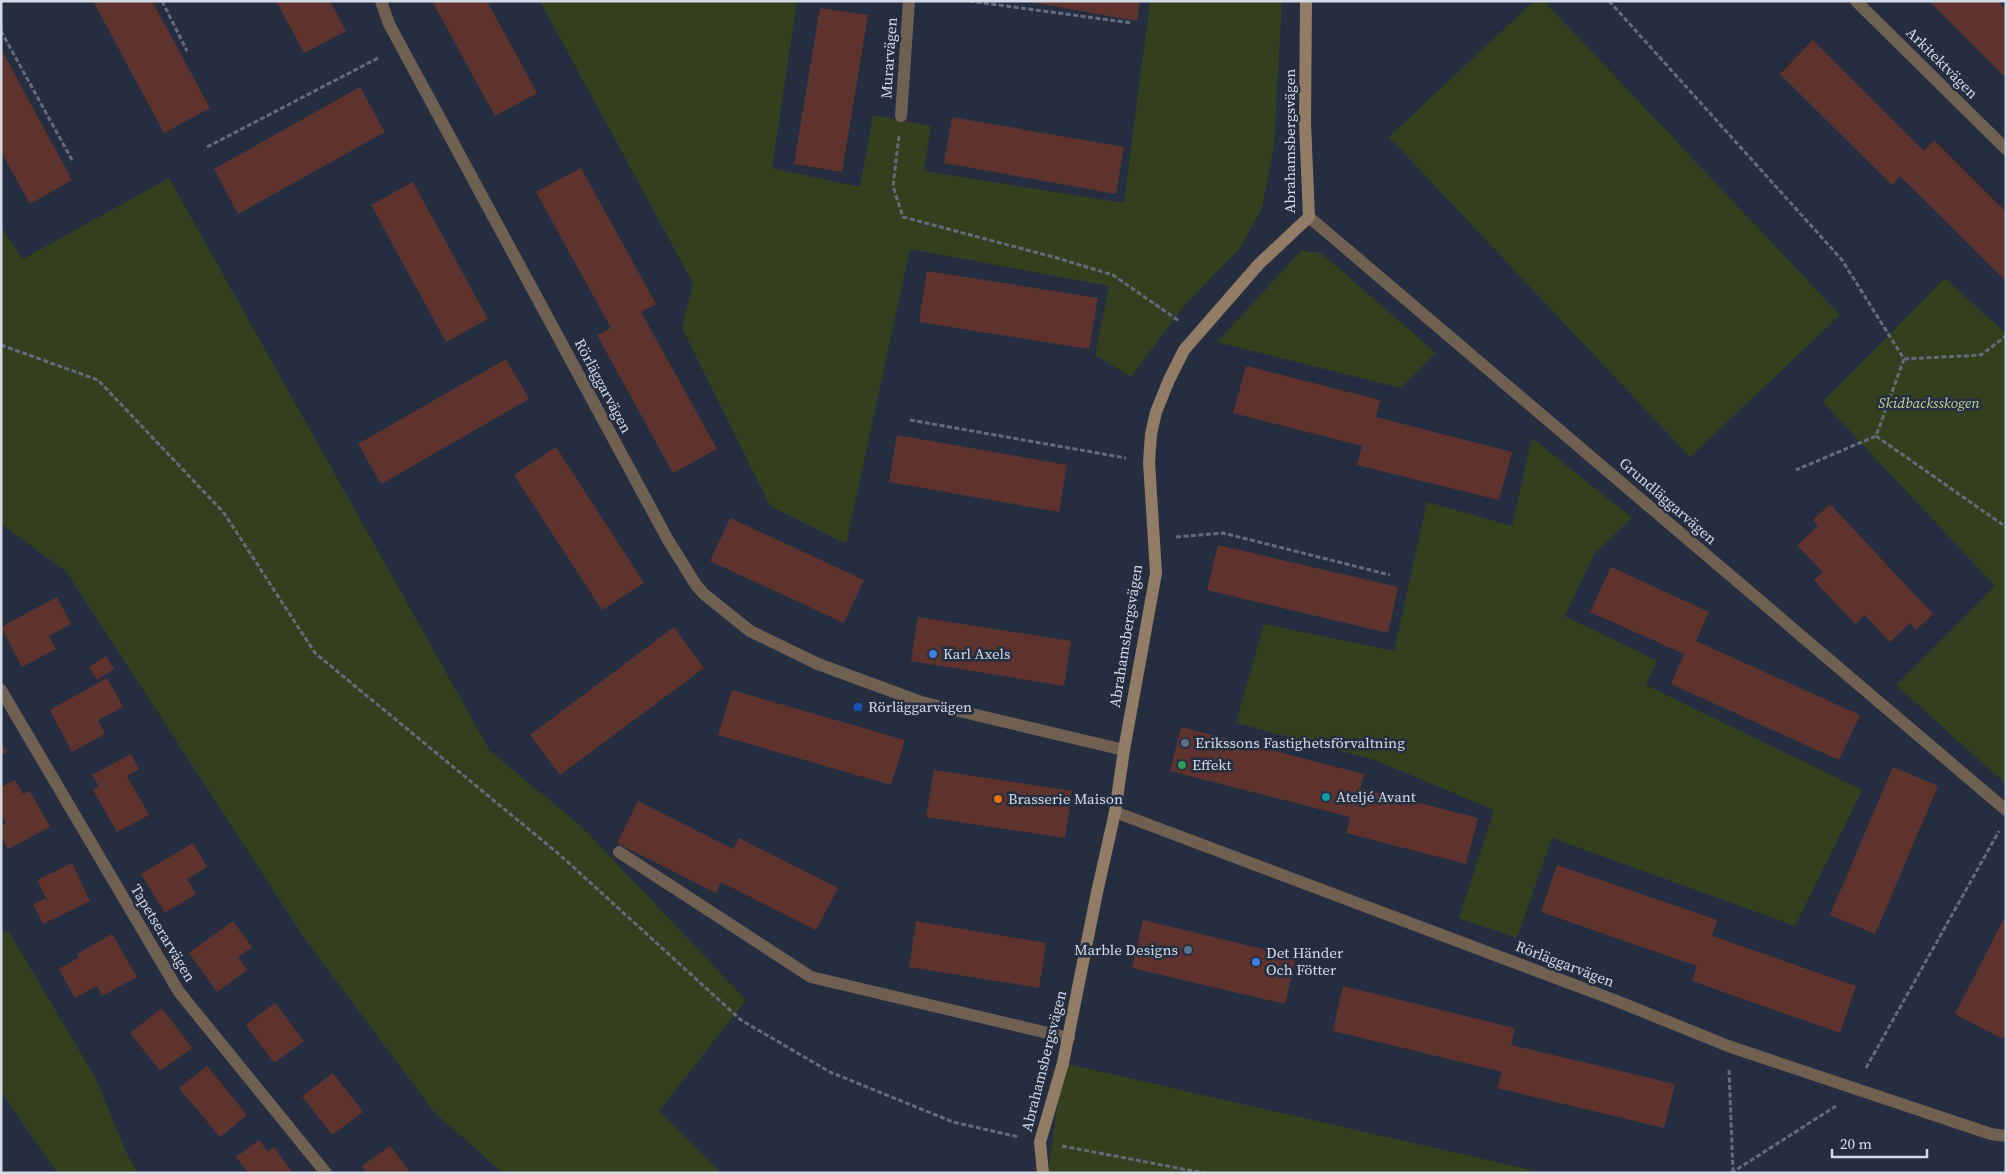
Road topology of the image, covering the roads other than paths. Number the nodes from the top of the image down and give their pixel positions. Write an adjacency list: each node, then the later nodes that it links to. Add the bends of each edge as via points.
1 (381, 1): 9 (street, Rörläggarvägen, via 389,24 668,540 704,594 750,631 818,664 921,702)
2 (909, 1): 5 (street, Murarvägen)
3 (1306, 1): 7 (street, Abrahamsbergsvägen, via 1305,123)
4 (1856, 1): 6 (street, Arkitektvägen)
5 (901, 116)
6 (2006, 149)
7 (1309, 217): 9 (street, Abrahamsbergsvägen, via 1259,264 1184,350 1156,412 1149,462 1156,573); 10 (street, Grundläggarvägen)
8 (1, 690): 15 (street, Tapetserarvägen, via 179,992)
9 (1124, 750): 11 (street, Abrahamsbergsvägen)
10 (2006, 810)
11 (1115, 812): 13 (street, Abrahamsbergsvägen); 14 (street, Rörläggarvägen, via 1728,1046 1991,1134)
12 (619, 852): 13 (street, via 811,977)
13 (1069, 1038): 16 (street, Abrahamsbergsvägen, via 1040,1142)
14 (2006, 1136)
15 (326, 1173)
16 (1043, 1173)

